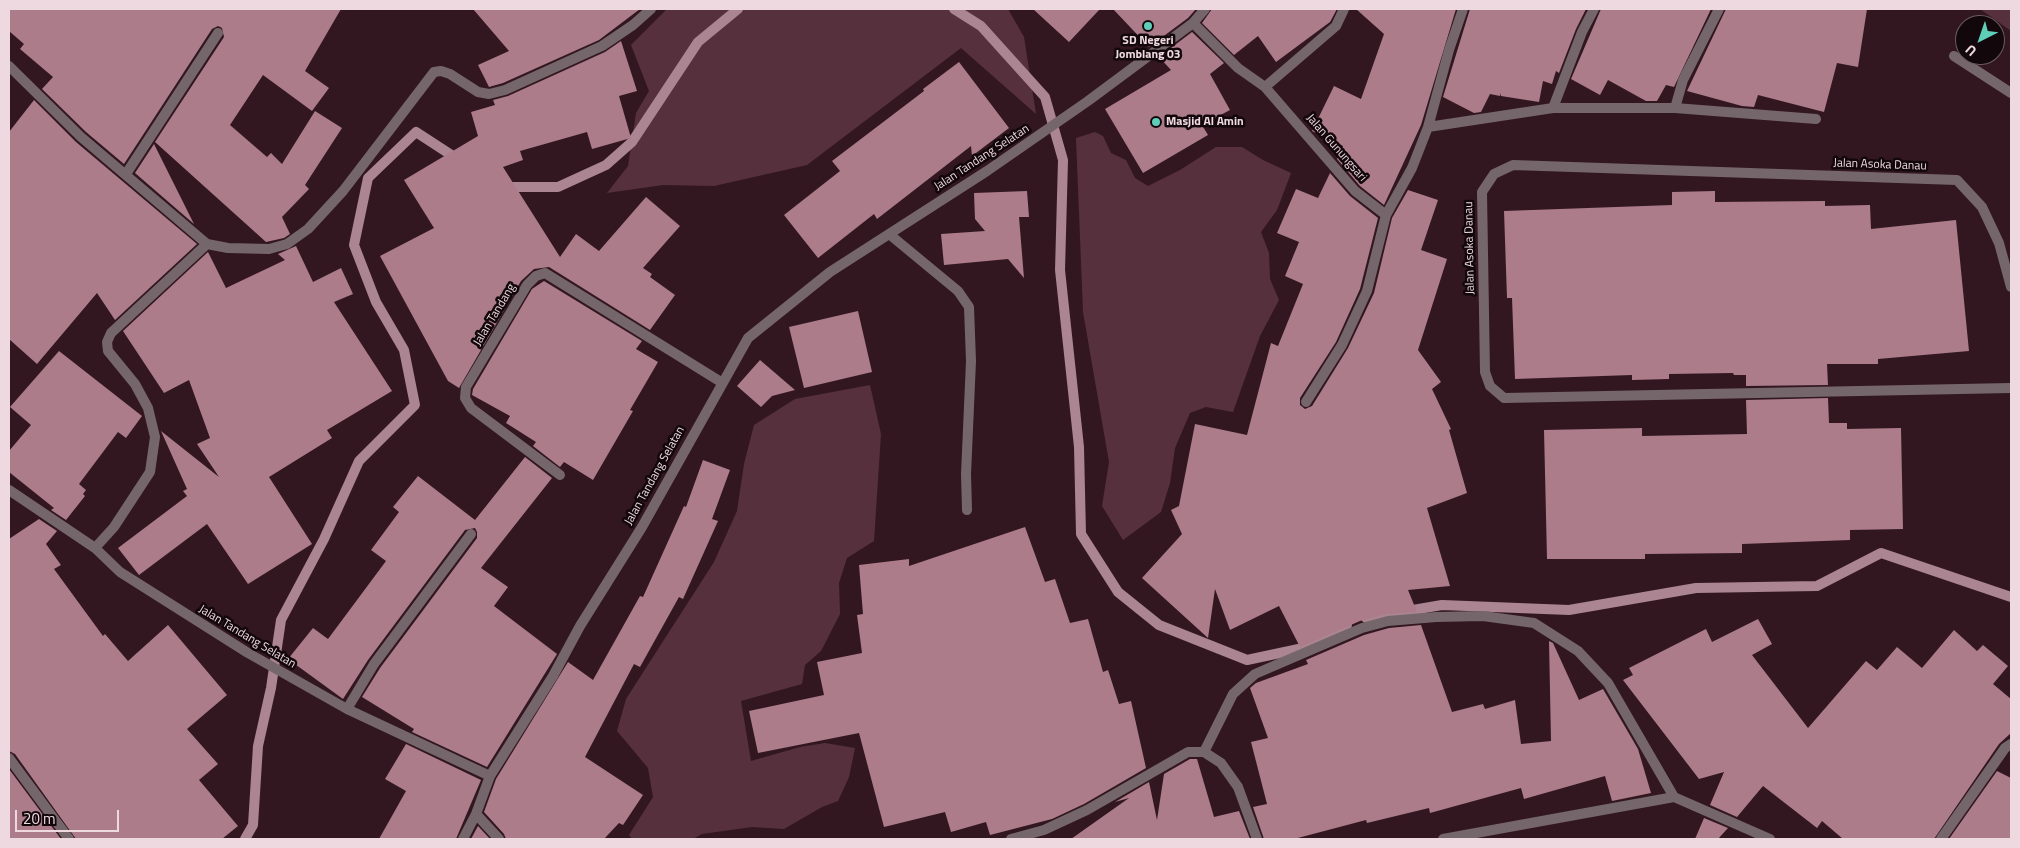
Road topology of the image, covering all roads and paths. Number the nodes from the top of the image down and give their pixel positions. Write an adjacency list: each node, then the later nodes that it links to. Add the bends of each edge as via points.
1 (651, 9): 20 (street, via 602,46 505,90 489,94 478,92 450,74 434,72 343,191 308,229 287,244 269,249)
2 (1205, 9): 7 (street)
3 (1344, 9): 11 (street, via 1336,26)
4 (1463, 9): 16 (street)
5 (1594, 9): 13 (street)
6 (1718, 9): 14 (street, via 1683,80)
7 (1192, 23): 11 (street, Jalan Gunungsari, via 1238,68); 19 (street, Jalan Tandang Selatan, via 1088,101)
8 (218, 33): 17 (street)
9 (1954, 56): 12 (street)
10 (9, 66): 17 (street, via 82,137)
11 (1265, 88): 18 (street, Jalan Gunungsari, via 1355,191)
12 (2011, 93)
13 (1552, 108): 14 (street); 16 (street)
14 (1675, 108): 15 (street)
15 (1816, 119)
16 (1428, 127): 18 (street, via 1412,168)
17 (126, 174): 20 (street)
18 (1386, 215): 24 (street, via 1367,291 1342,345)
19 (889, 234): 22 (street, Jalan Tandang Selatan, via 830,272 748,338); 27 (street, via 958,291 969,307 971,361)
20 (207, 244): 29 (street, via 111,333 107,342 108,351 148,408 155,438 150,472 114,527)
21 (2011, 287): 23 (street, Jalan Asoka Danau, via 1999,243 1982,207 1957,180 1512,165 1494,174 1482,192 1485,372 1490,386 1504,398)
22 (721, 382): 25 (street, Jalan Tandang, via 545,273 536,276 527,285 466,387 465,398 471,408); 34 (street, Jalan Tandang Selatan, via 642,527)
23 (2011, 388)
24 (1306, 402)
25 (560, 475)
26 (9, 490): 29 (street, Jalan Tandang Selatan)
27 (967, 510)
28 (470, 534): 30 (street, via 374,664)
29 (95, 548): 30 (street, Jalan Tandang Selatan, via 120,572 248,653)
30 (347, 709): 34 (street, Jalan Tandang Selatan)
31 (2011, 744): 45 (street)
32 (1204, 752): 35 (street, via 1233,694 1255,674 1271,666 1362,628 1388,621 1483,616 1534,623 1578,651 1608,683); 41 (street, via 1188,752 1087,810 1044,830); 42 (street, via 1221,763 1238,788)
33 (9, 758): 38 (street)
34 (490, 776): 36 (street, Jalan Tandang Selatan)
35 (1674, 797): 37 (street); 44 (street)
36 (476, 814): 39 (street, Jalan Tandang Selatan); 40 (street)
37 (1475, 836): 43 (street)
38 (69, 839)
39 (463, 839)
40 (498, 839)
41 (1011, 839)
42 (1257, 839)
43 (1444, 839)
44 (1770, 839)
45 (1941, 839)

